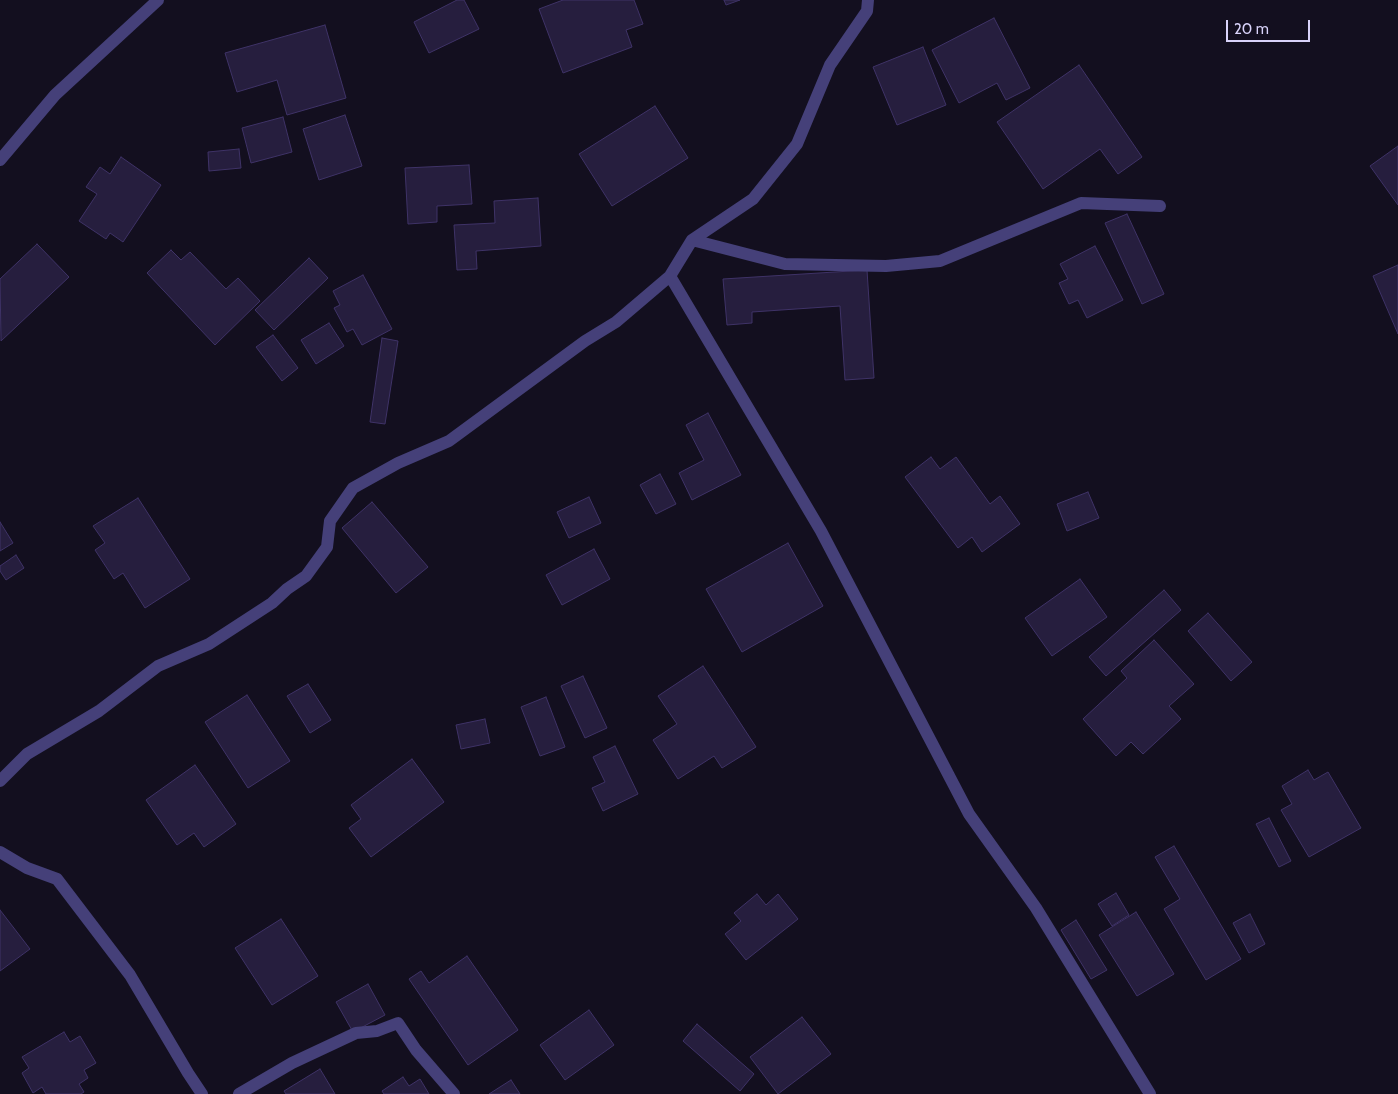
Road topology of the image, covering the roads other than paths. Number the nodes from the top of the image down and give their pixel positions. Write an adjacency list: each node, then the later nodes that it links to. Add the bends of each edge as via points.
1 (158, 0): 3 (street, via 55,95)
2 (868, 0): 5 (street, via 867,11 830,65 797,144 753,199)
3 (0, 160)
4 (1160, 206): 5 (street, via 1080,203 940,261 886,266 785,264)
5 (692, 240): 6 (street)
6 (670, 276): 7 (street, via 616,322 585,341 449,441 398,463 353,488 330,521 327,547 306,576 272,603 209,644 158,666 99,711 26,754); 12 (street, via 821,532 969,814 1036,908)
7 (0, 781)
8 (0, 852): 9 (street, via 27,868 56,879 130,974)
9 (202, 1094)
10 (239, 1094): 11 (street, via 292,1063 356,1033 377,1031 398,1023 416,1050)
11 (454, 1094)
12 (1150, 1094)

